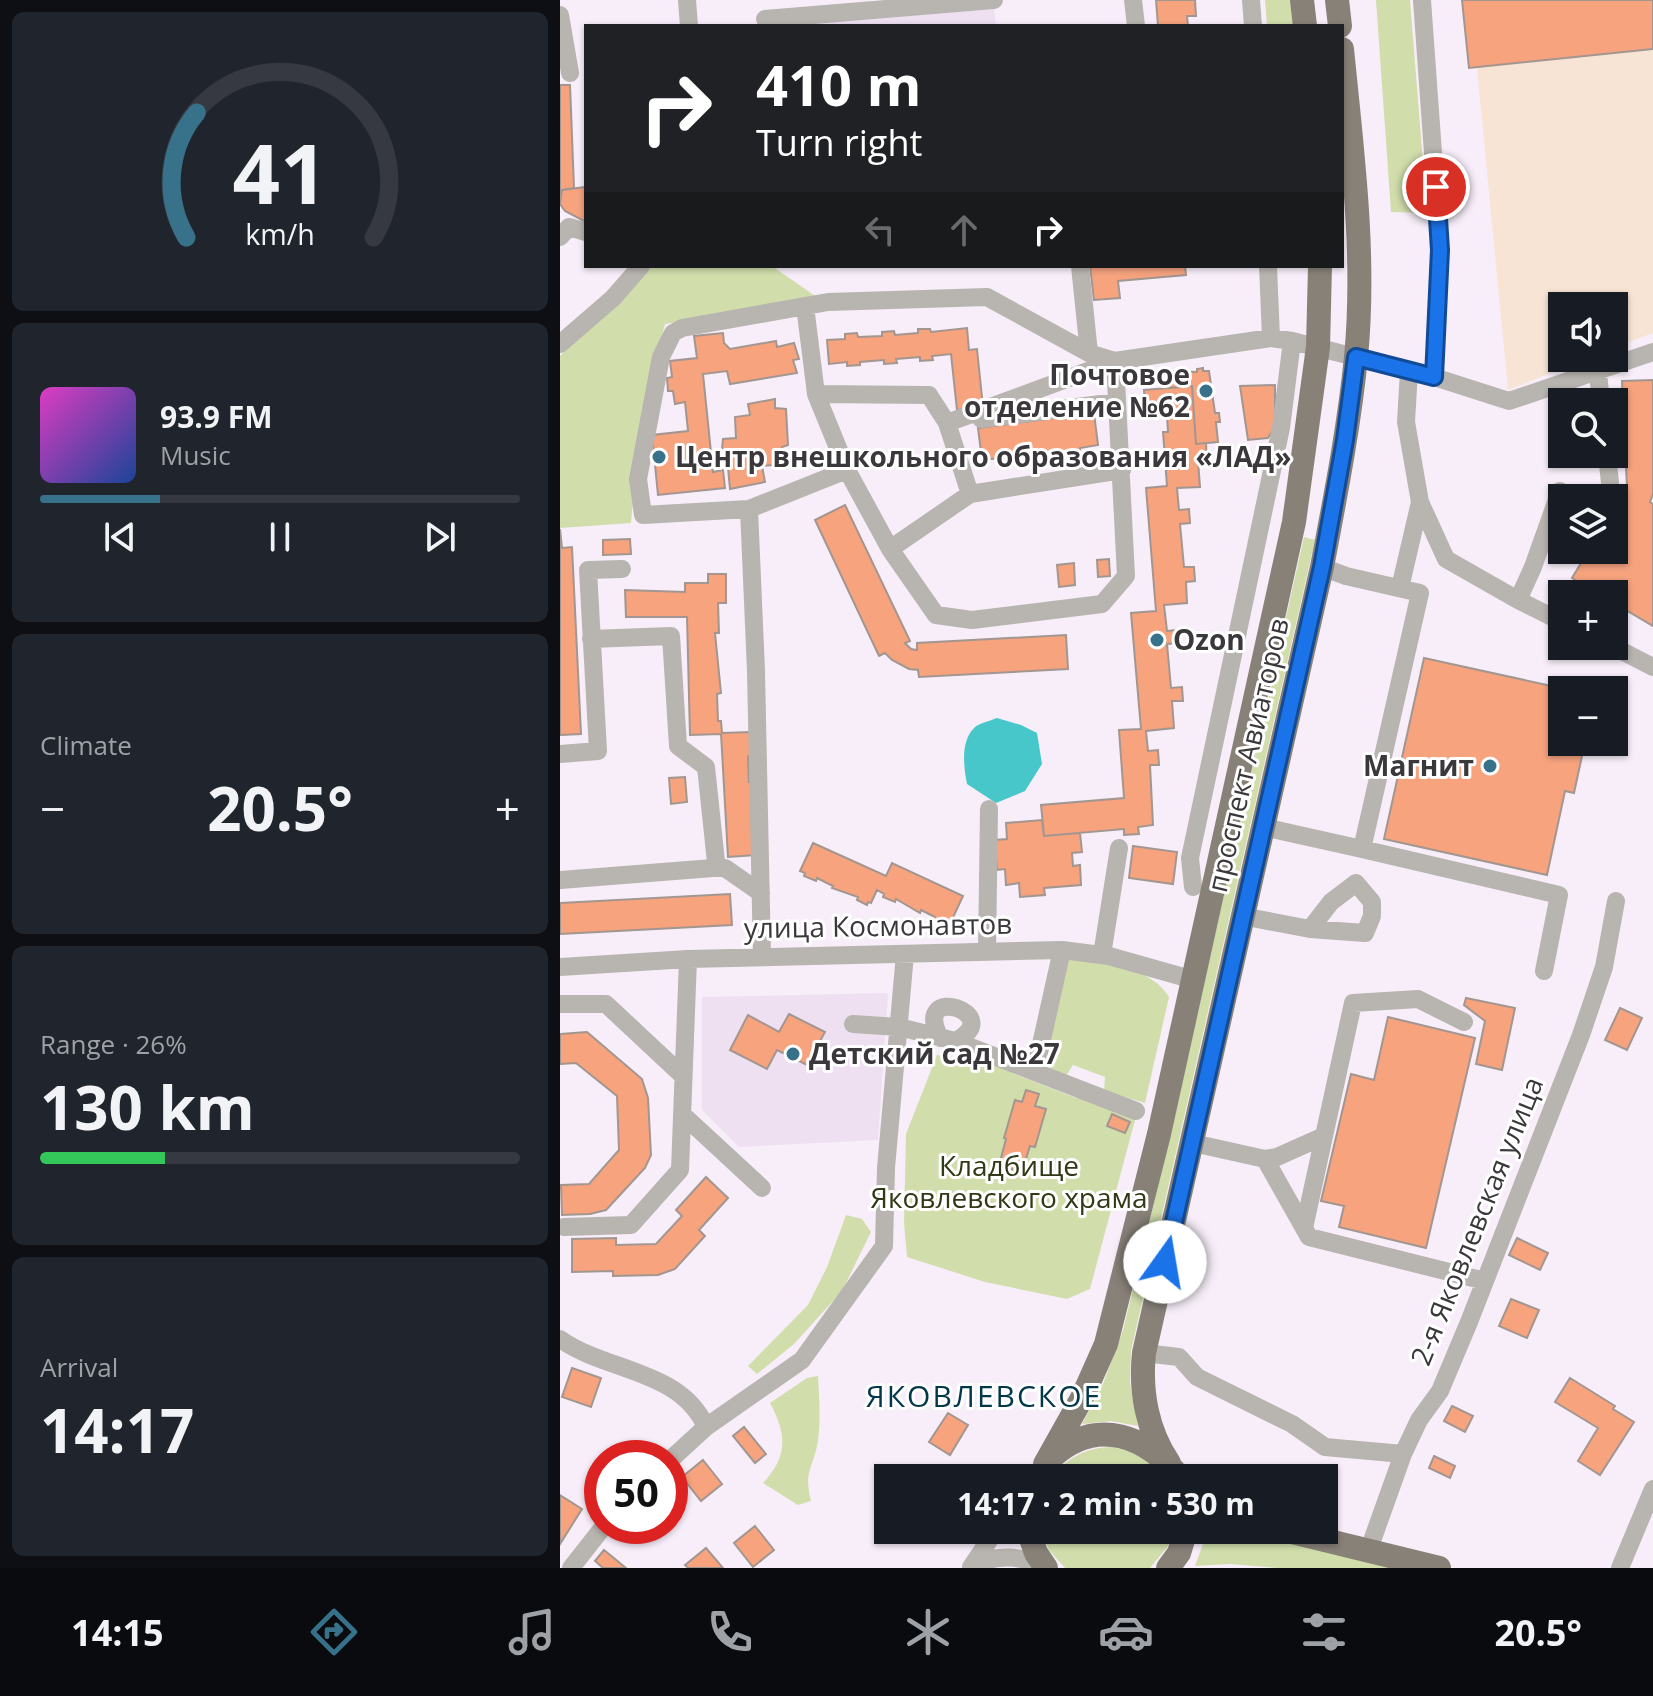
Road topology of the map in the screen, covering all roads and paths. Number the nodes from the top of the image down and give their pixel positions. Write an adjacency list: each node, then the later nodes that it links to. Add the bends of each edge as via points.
1 (687, 0): 10 (street)
2 (994, 0): 9 (street)
3 (1133, 0): 11 (street)
4 (1251, 0): 12 (street)
5 (1302, 0): 13 (main road)
6 (1337, 0): 14 (main road)
7 (1422, 0): 34 (street, via 1440,250)
8 (560, 15): 16 (street)
9 (765, 19)
10 (689, 24)
11 (1136, 24)
12 (1253, 24)
13 (1305, 24)
14 (1340, 24)
15 (1344, 73): 30 (main road, проспект Авиаторов, via 1359,251)
16 (572, 76)
17 (584, 231): 18 (street, via 569,227)
18 (560, 237)
19 (639, 268): 26 (street)
20 (1080, 268): 29 (street)
21 (1268, 268): 24 (street)
22 (1320, 268): 27 (main road, проспект Авиаторов)
23 (805, 306): 29 (street, via 987,297); 36 (street); 43 (street, via 682,328 673,333 661,357 638,479 643,515)
24 (1271, 338): 25 (street); 31 (street)
25 (1292, 341): 27 (street); 61 (street, via 1281,428 1190,858)
26 (560, 344)
27 (1318, 347): 30 (street); 74 (main road, проспект Авиаторов, via 1294,522)
28 (1653, 352): 33 (street)
29 (1089, 353): 31 (street)
30 (1356, 357): 32 (street); 46 (main road, проспект Авиаторов)
31 (1115, 361): 37 (street); 38 (street)
32 (1409, 371): 34 (street); 42 (street, via 1406,422)
33 (1598, 373): 34 (street, via 1509,401); 35 (street)
34 (1434, 377)
35 (1600, 388)
36 (816, 394): 38 (street, via 929,395); 39 (street)
37 (1117, 402): 38 (street); 40 (street)
38 (947, 423): 41 (street)
39 (847, 470): 43 (street); 45 (street)
40 (1122, 470): 41 (street); 45 (street, via 1126,576 1102,604 972,620 936,615)
41 (970, 494): 45 (street)
42 (1420, 502): 48 (street); 49 (street, via 1446,559)
43 (749, 509): 62 (street)
44 (1548, 525): 49 (street)
45 (890, 549)
46 (1322, 567): 48 (street); 56 (main road, проспект Авиаторов)
47 (622, 569): 51 (street, via 588,570)
48 (1400, 588): 58 (street, via 1420,593)
49 (1518, 600): 50 (street)
50 (1548, 615)
51 (591, 639): 54 (street, via 598,751); 59 (street, via 671,636 678,746 706,767)
52 (1628, 654): 53 (street)
53 (1653, 667)
54 (560, 754)
55 (989, 809): 67 (street)
56 (1263, 827): 58 (street); 64 (main road, проспект Авиаторов)
57 (1119, 848): 69 (street)
58 (1362, 849): 73 (street, via 1559,895)
59 (713, 868): 60 (street); 62 (street, via 725,868)
60 (560, 880)
61 (1193, 887)
62 (761, 893): 70 (street)
63 (1616, 901): 89 (street, 2-я Яковлевская улица, via 1604,967 1581,1035)
64 (1242, 916): 65 (street); 84 (main road, проспект Авиаторов)
65 (1310, 929)
66 (1062, 950): 67 (street, улица Космонавтов); 69 (street, улица Космонавтов); 79 (street)
67 (987, 952): 68 (street, улица Космонавтов)
68 (905, 954): 70 (street, улица Космонавтов); 78 (street)
69 (1102, 955): 74 (street, улица Космонавтов)
70 (762, 957): 71 (street, улица Космонавтов)
71 (688, 959): 72 (street, улица Космонавтов); 80 (street)
72 (560, 967)
73 (1544, 971)
74 (1194, 980): 95 (main road, проспект Авиаторов, via 1106,1344)
75 (560, 1004): 80 (street, via 606,1004)
76 (1464, 1022): 83 (street, via 1418,999 1353,1003)
77 (853, 1024): 78 (street)
78 (899, 1027): 79 (street); 92 (street, via 884,1246 802,1360)
79 (1035, 1071): 81 (street)
80 (683, 1076): 82 (street)
81 (1136, 1111)
82 (682, 1114): 86 (street); 87 (street, via 680,1170 631,1225)
83 (1324, 1136): 85 (street); 88 (street)
84 (1193, 1143): 85 (street); 91 (main road, проспект Авиаторов)
85 (1265, 1159): 88 (street)
86 (762, 1188)
87 (564, 1227)
88 (1304, 1228): 89 (street, via 1309,1237)
89 (1485, 1281): 94 (street, 2-я Яковлевская улица, via 1440,1391)
90 (560, 1339): 92 (street, via 575,1350 658,1379 699,1412)
91 (1144, 1353): 94 (street, via 1179,1357 1197,1377 1292,1424 1325,1447); 98 (main road, проспект Авиаторов, via 1147,1409)
92 (706, 1427): 93 (street)
93 (688, 1444)
94 (1403, 1454): 105 (street, 2-я Яковлевская улица)
95 (1045, 1464)
96 (1049, 1464): 97 (main road, via 1070,1444 1111,1435 1150,1447)
97 (1167, 1464)
98 (1171, 1464)
99 (1653, 1489): 111 (street)
100 (590, 1544): 106 (street)
101 (987, 1544): 107 (street)
102 (1033, 1544): 108 (main road)
103 (1182, 1544): 109 (main road)
104 (1337, 1544): 105 (main road)
105 (1368, 1552): 110 (main road)
106 (571, 1568)
107 (972, 1568): 108 (street, via 1000,1558)
108 (1046, 1568)
109 (1168, 1568)
110 (1439, 1568)
111 (1620, 1568)

